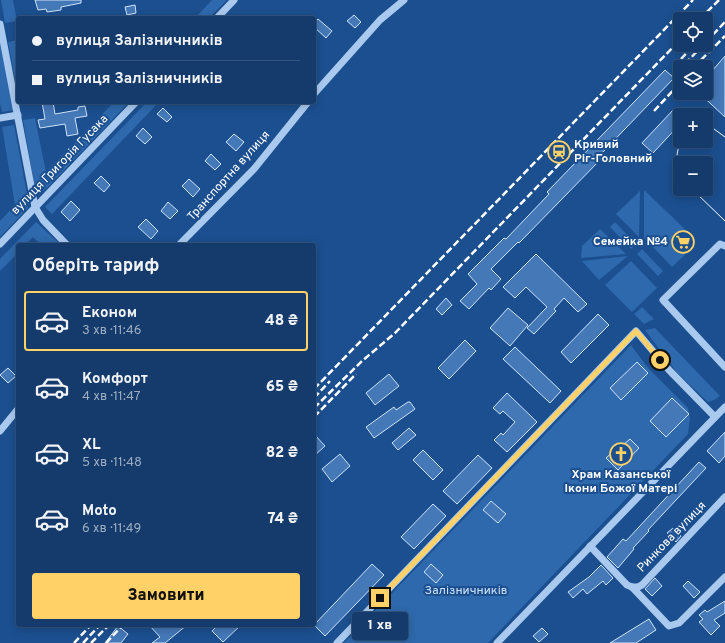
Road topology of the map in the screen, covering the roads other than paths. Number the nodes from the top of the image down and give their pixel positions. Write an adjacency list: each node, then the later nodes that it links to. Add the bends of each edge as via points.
1 (234, 0): 3 (street)
2 (404, 0): 5 (street, via 380,20)
3 (219, 16)
4 (0, 29): 8 (street)
5 (316, 92)
6 (134, 104): 10 (street, вулиця Григорія Гусака)
7 (306, 104): 12 (street, Транспортна вулиця, via 254,169)
8 (18, 114): 9 (street); 10 (street)
9 (0, 118)
10 (36, 207): 11 (street, via 43,220); 13 (street, вулиця Григорія Гусака)
11 (65, 243)
12 (182, 243)
13 (0, 244)
14 (722, 245): 15 (street, via 663,300)
15 (725, 367)
16 (725, 407): 18 (street)
17 (16, 411): 19 (street)
18 (715, 417): 21 (street); 24 (street, via 668,370 636,331)
19 (0, 431)
20 (725, 497): 23 (street, Ринкова вулиця, via 642,585)
21 (590, 546): 23 (street, via 626,585); 25 (street)
22 (725, 577): 23 (street, via 674,626 669,626)
23 (632, 587)
24 (336, 643)
25 (497, 643)

